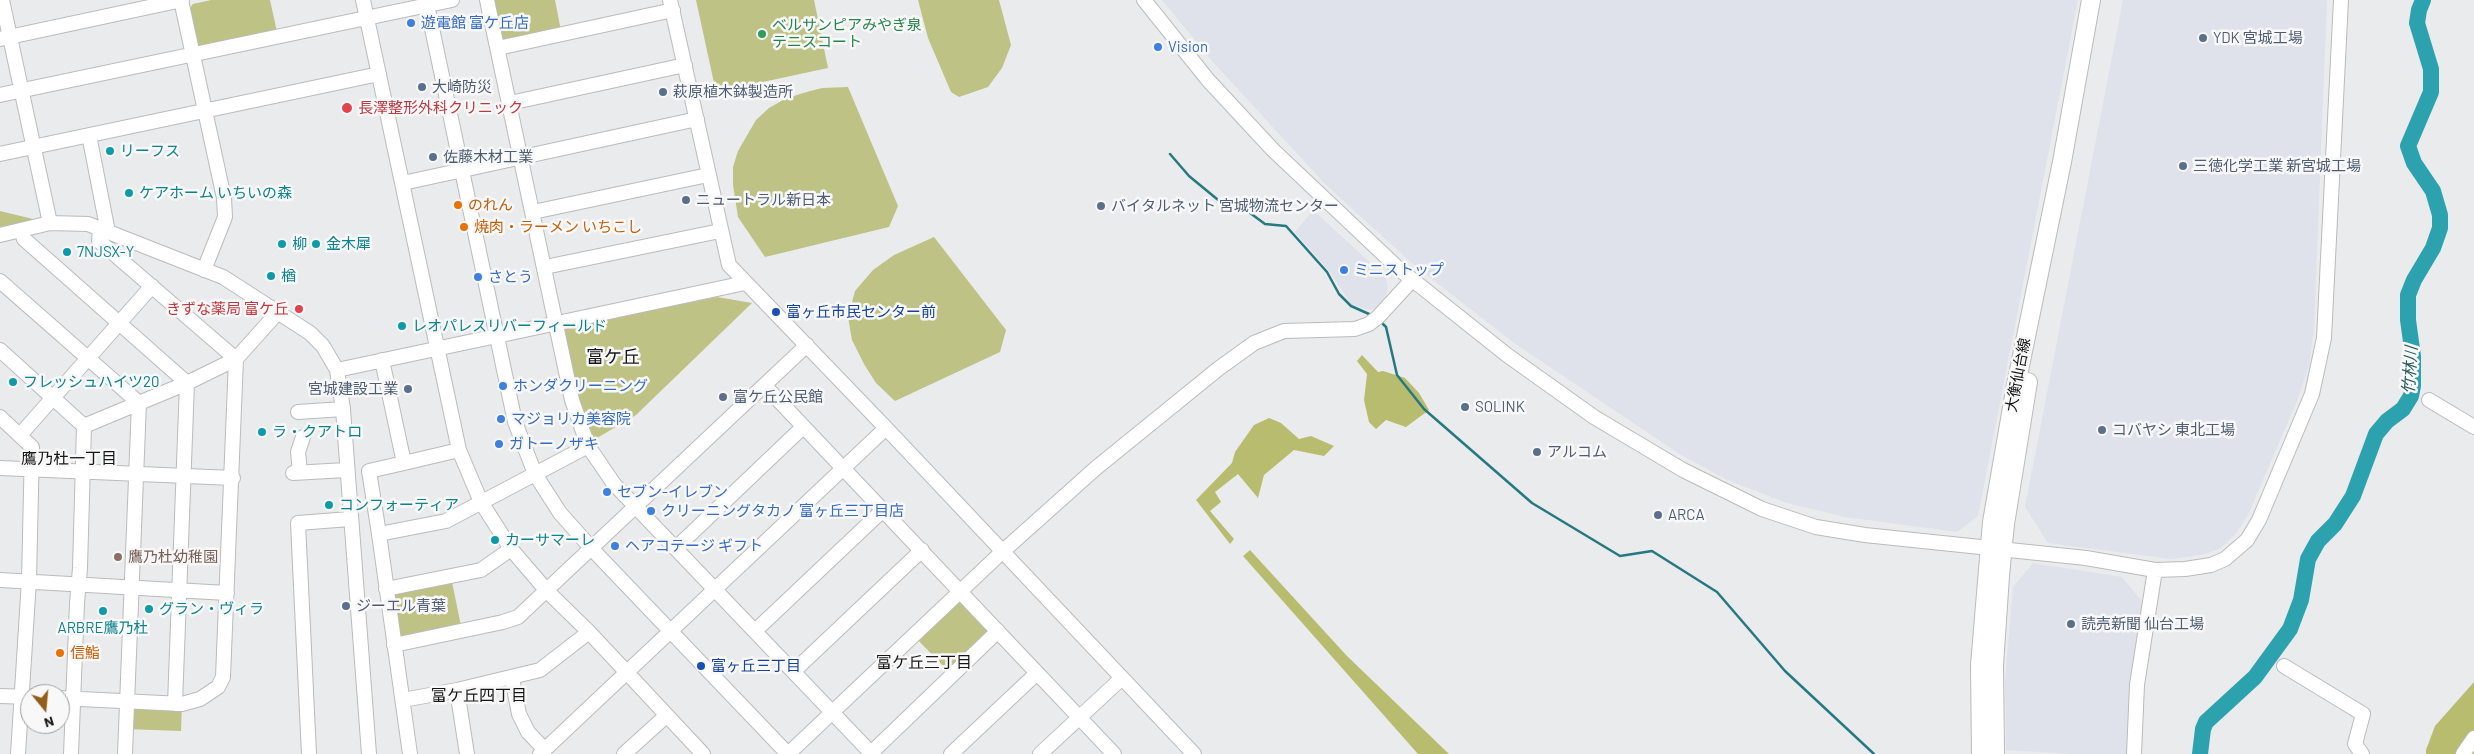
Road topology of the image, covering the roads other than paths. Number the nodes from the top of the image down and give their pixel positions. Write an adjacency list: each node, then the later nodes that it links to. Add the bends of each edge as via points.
1 (2, 0): 13 (street)
2 (182, 0): 13 (street); 15 (street)
3 (363, 0): 12 (street)
4 (452, 0): 10 (street)
5 (488, 0): 14 (street)
6 (1144, 0): 38 (street, via 1208,80 1272,150)
7 (2091, 0): 85 (main road, 大衡仙台線, via 2062,162 2016,385)
8 (2103, 0): 85 (main road, 大衡仙台線)
9 (2341, 0): 90 (street, via 2324,338 2312,394 2259,520 2247,540 2225,559 2211,565 2185,570)
10 (426, 3): 12 (street); 27 (street)
11 (672, 5): 14 (street); 16 (street)
12 (367, 18): 15 (street); 17 (street)
13 (5, 38): 18 (street)
14 (498, 48): 20 (street)
15 (194, 54): 18 (street); 21 (street)
16 (685, 65): 20 (street); 22 (street)
17 (378, 74): 21 (street); 29 (street)
18 (21, 91): 19 (street); 24 (street)
19 (0, 95)
20 (510, 103): 26 (street)
21 (205, 110): 23 (street); 37 (street, via 224,198 225,217)
22 (697, 119): 26 (street); 28 (street)
23 (89, 135): 24 (street); 33 (street)
24 (33, 146): 25 (street); 31 (street)
25 (0, 154)
26 (522, 158): 27 (street); 30 (street)
27 (462, 170): 29 (street); 45 (street)
28 (708, 175): 30 (street); 34 (street)
29 (403, 183): 47 (street)
30 (533, 212): 36 (street)
31 (50, 223): 32 (street); 33 (street, via 81,222)
32 (21, 230): 35 (street); 43 (street, via 24,239)
33 (104, 230): 37 (street); 41 (street, via 99,241)
34 (720, 231): 36 (street); 40 (street, via 729,265)
35 (0, 235)
36 (545, 267): 44 (street)
37 (204, 270): 42 (street, via 223,277)
38 (1412, 280): 85 (street, via 1507,355 1594,417 1728,495 1816,527); 89 (street, via 1369,324 1355,329 1284,331 1254,342 1102,462)
39 (0, 281): 49 (street)
40 (745, 283): 44 (street); 46 (street)
41 (152, 286): 43 (street); 50 (street)
42 (278, 312): 50 (street); 52 (street, via 310,332)
43 (119, 322): 49 (street); 53 (street)
44 (556, 324): 45 (street); 67 (street, via 572,400)
45 (498, 336): 47 (street); 76 (street, via 515,422)
46 (807, 345): 54 (street); 63 (street)
47 (437, 349): 51 (street); 68 (street)
48 (0, 350): 55 (street)
49 (88, 358): 55 (street); 57 (street)
50 (236, 359): 53 (street); 78 (street)
51 (382, 360): 52 (street); 69 (street)
52 (337, 370): 58 (street)
53 (187, 383): 57 (street); 77 (street)
54 (765, 386): 62 (street); 80 (street)
55 (54, 397): 61 (street); 65 (street)
56 (2429, 400): 64 (street)
57 (139, 403): 61 (street); 75 (street)
58 (343, 409): 59 (street); 74 (street)
59 (298, 412)
60 (0, 417): 65 (street)
61 (84, 426): 73 (street)
62 (803, 427): 70 (street); 84 (street)
63 (886, 428): 70 (street); 89 (street)
64 (2474, 428)
65 (20, 435): 72 (street, via 32,447)
66 (303, 437): 74 (street, via 296,473)
67 (588, 446): 76 (street); 80 (street, via 614,484)
68 (459, 450): 69 (street); 79 (street)
69 (404, 463): 83 (street, via 369,471)
70 (843, 467): 81 (street); 95 (street)
71 (0, 468): 72 (street)
72 (32, 469): 73 (street); 92 (street)
73 (84, 470): 75 (street); 93 (street)
74 (346, 470): 82 (street)
75 (136, 473): 77 (street); 94 (street)
76 (535, 474): 79 (street); 87 (street, via 560,513)
77 (183, 476): 78 (street); 96 (street)
78 (232, 478): 99 (street)
79 (480, 502): 83 (street, via 446,521); 86 (street)
80 (637, 507): 84 (street); 87 (street)
81 (883, 510): 88 (street); 101 (street)
82 (350, 519): 131 (street, via 298,523); 132 (street)
83 (379, 534): 97 (street)
84 (677, 548): 95 (street)
85 (1996, 548): 90 (street); 142 (main road, 大衡仙台線, via 1980,665); 143 (main road, 大衡仙台線)
86 (511, 549): 97 (street, via 481,570); 100 (street)
87 (592, 549): 100 (street); 104 (street)
88 (922, 550): 98 (street); 107 (street)
89 (1002, 552): 98 (street); 111 (street)
90 (2156, 570): 144 (street, via 2137,685)
91 (0, 580): 92 (street)
92 (29, 580): 93 (street); 112 (street)
93 (79, 584): 94 (street); 117 (street)
94 (132, 587): 96 (street); 119 (street)
95 (714, 588): 101 (street); 104 (street)
96 (178, 589): 99 (street); 120 (street)
97 (386, 589): 105 (street)
98 (959, 590): 102 (street); 121 (street)
99 (227, 592): 120 (street, via 223,676 218,687 200,699)
100 (547, 592): 103 (street); 105 (street, via 518,617)
101 (755, 631): 107 (street)
102 (998, 631): 108 (street); 127 (street)
103 (589, 632): 109 (street); 110 (street, via 540,670)
104 (670, 632): 109 (street); 137 (street)
105 (394, 645): 118 (street)
106 (2284, 666): 145 (street, via 2363,714 2355,744)
107 (794, 671): 121 (street)
108 (1037, 673): 123 (street); 138 (street)
109 (627, 674): 122 (street); 126 (street)
110 (512, 678): 113 (street); 126 (street, via 519,714)
111 (1122, 678): 123 (street); 141 (street)
112 (25, 684)
113 (456, 690): 118 (street); 134 (street)
114 (0, 696): 115 (street)
115 (20, 697)
116 (70, 699): 117 (street)
117 (74, 699): 119 (street); 129 (street)
118 (403, 700): 133 (street)
119 (128, 702): 120 (street); 130 (street)
120 (175, 704)
121 (832, 713): 127 (street); 137 (street)
122 (666, 716): 135 (street); 136 (street)
123 (1079, 717): 139 (street); 140 (street)
124 (20, 734): 128 (street)
125 (2474, 738): 146 (street)
126 (542, 752)
127 (872, 753)
128 (18, 754)
129 (71, 754)
130 (125, 754)
131 (310, 754)
132 (369, 754)
133 (410, 754)
134 (467, 754)
135 (624, 754)
136 (703, 754)
137 (788, 754)
138 (951, 754)
139 (1040, 754)
140 (1114, 754)
141 (1194, 754)
142 (1981, 754)
143 (1995, 754)
144 (2134, 754)
145 (2362, 754)
146 (2463, 754)

